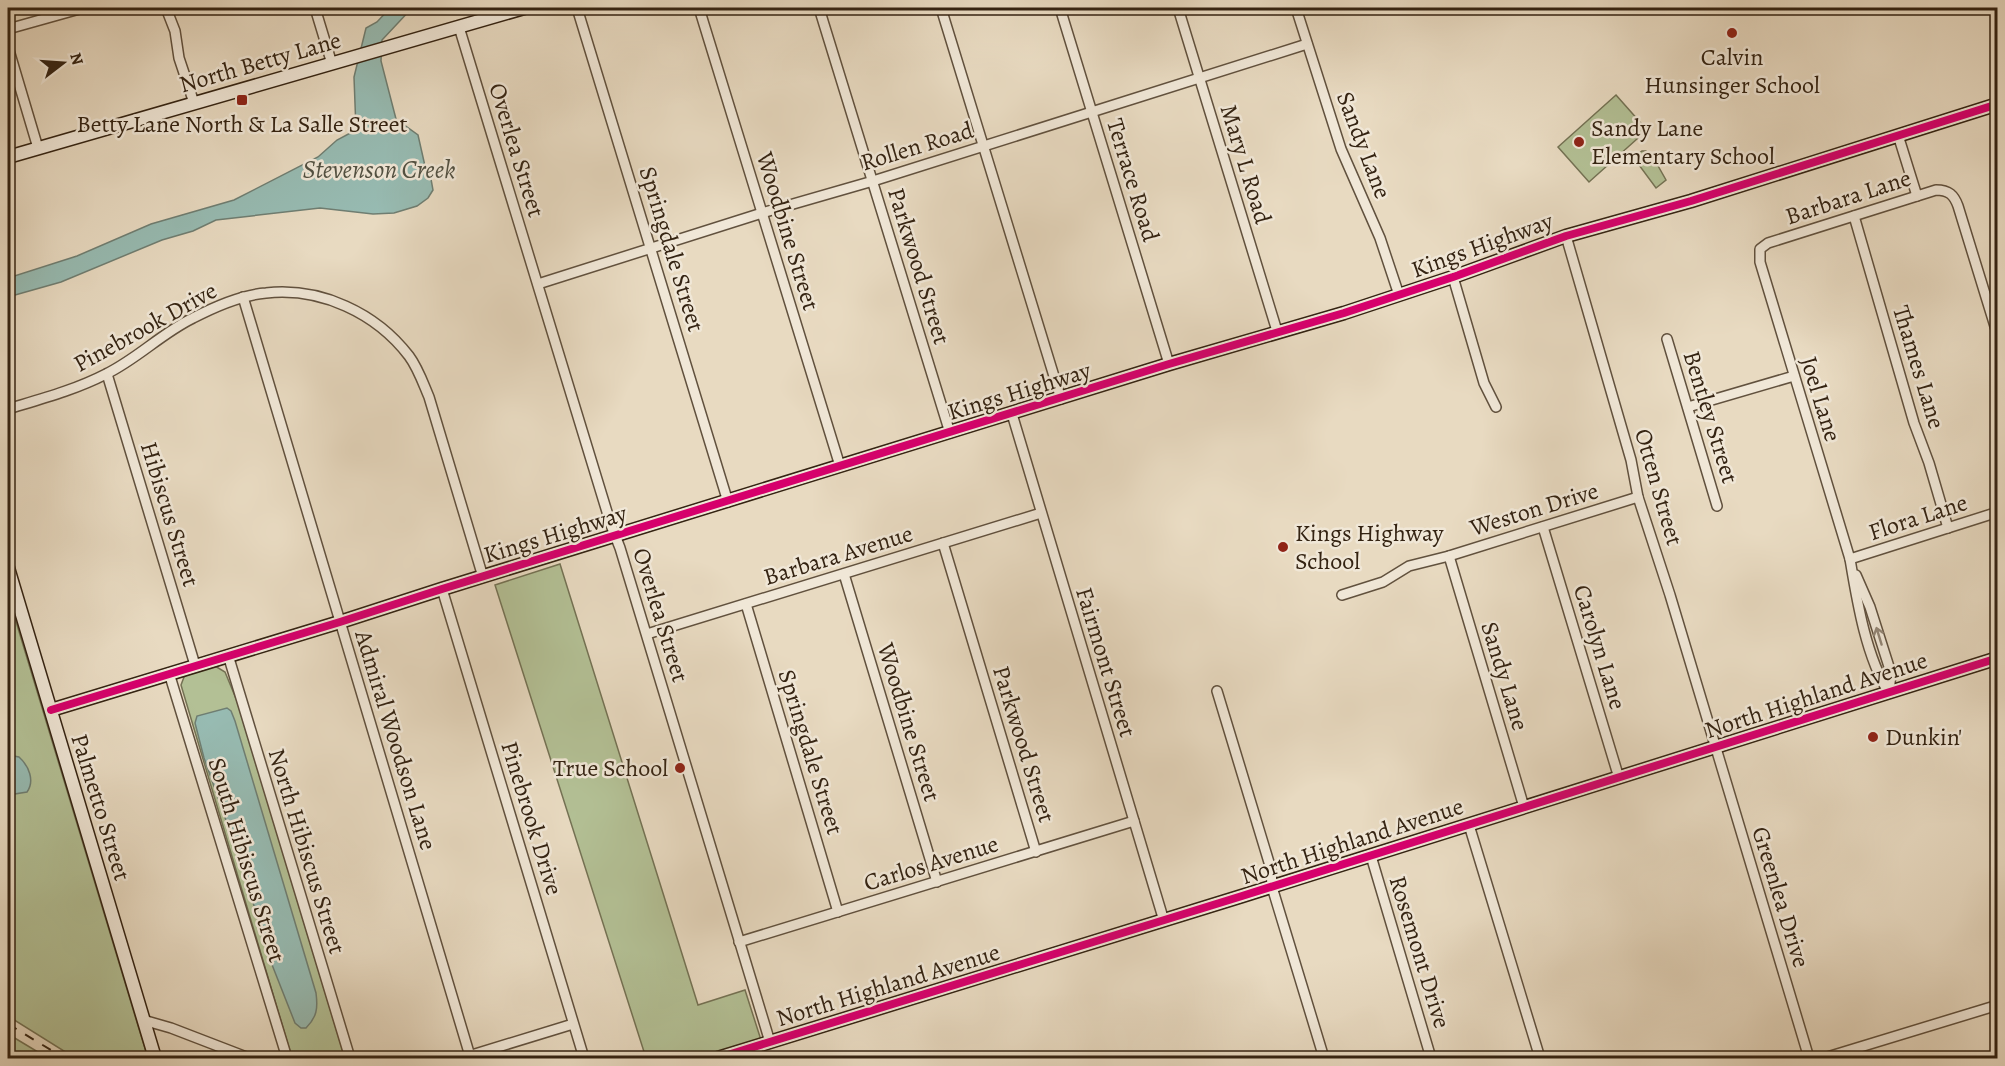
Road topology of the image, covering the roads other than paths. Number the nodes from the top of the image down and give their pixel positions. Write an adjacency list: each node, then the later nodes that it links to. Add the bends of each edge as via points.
1 (83, 8): 13 (street)
2 (166, 8): 18 (street)
3 (315, 8): 16 (street)
4 (524, 8): 12 (street, North Betty Lane)
5 (577, 8): 30 (street, Springdale Street)
6 (699, 8): 27 (street, Woodbine Street)
7 (819, 8): 25 (street, Parkwood Street)
8 (941, 8): 22 (street)
9 (1060, 8): 20 (street, Terrace Road)
10 (1178, 8): 17 (street, Mary L Road)
11 (1296, 8): 14 (street, Sandy Lane)
12 (459, 27): 16 (street, North Betty Lane); 33 (street, Overlea Street)
13 (8, 29)
14 (1307, 44): 17 (street, Rollen Road); 34 (street, Sandy Lane, via 1341,149 1380,238)
15 (8, 47): 23 (street)
16 (332, 64): 18 (street, North Betty Lane)
17 (1199, 77): 20 (street, Rollen Road); 36 (street, Mary L Road)
18 (194, 103): 23 (street, North Betty Lane)
19 (1998, 104): 21 (street, Kings Highway)
20 (1091, 111): 22 (street, Rollen Road); 39 (street, Terrace Road)
21 (1898, 135): 26 (street); 29 (street, Kings Highway)
22 (984, 146): 25 (street, Rollen Road); 42 (street)
23 (38, 148): 24 (street, North Betty Lane)
24 (8, 158)
25 (873, 181): 27 (street, Rollen Road); 47 (street, Parkwood Street)
26 (1917, 196): 28 (street, Barbara Lane); 37 (street, Barbara Lane, via 1936,189 1951,193)
27 (762, 213): 30 (street, Rollen Road); 48 (street, Woodbine Street)
28 (1854, 216): 31 (street, Barbara Lane, via 1768,243); 55 (street, Thames Lane)
29 (1566, 236): 32 (street, Kings Highway); 49 (street, Otten Street, via 1631,460)
30 (651, 248): 33 (street, Rollen Road); 50 (street, Springdale Street)
31 (1760, 249): 41 (street, Joel Lane, via 1760,262)
32 (1454, 277): 34 (street, Kings Highway); 43 (street, via 1484,383)
33 (538, 284): 56 (street, Overlea Street)
34 (1399, 295): 36 (street, Kings Highway)
35 (243, 297): 40 (street, Pinebrook Drive, via 192,318); 62 (street, Pinebrook Drive, via 295,292 340,304 380,326 410,358 429,397); 66 (street, Admiral Woodson Lane)
36 (1277, 331): 39 (street, Kings Highway)
37 (1998, 336)
38 (1667, 339): 44 (street, Bentley Street)
39 (1169, 364): 42 (street, Kings Highway)
40 (107, 374): 45 (street, Pinebrook Drive); 70 (street, Hibiscus Street)
41 (1794, 376): 44 (street); 59 (street, Joel Lane)
42 (1060, 399): 46 (street, Kings Highway)
43 (1496, 407)
44 (1688, 408): 51 (street, Bentley Street)
45 (8, 409)
46 (1012, 414): 47 (street, Kings Highway); 53 (street, Fairmont Street)
47 (950, 433): 48 (street, Kings Highway)
48 (840, 466): 50 (street, Kings Highway)
49 (1638, 497): 54 (street, Weston Drive); 75 (street, Otten Street)
50 (728, 502): 56 (street, Kings Highway)
51 (1717, 506)
52 (1998, 512): 55 (street, Flora Lane)
53 (1041, 513): 57 (street, Barbara Avenue); 78 (street, Fairmont Street)
54 (1544, 527): 58 (street, Weston Drive); 76 (street, Carolyn Lane)
55 (1948, 528): 59 (street, Flora Lane)
56 (616, 537): 62 (street, Kings Highway); 67 (street, Overlea Street)
57 (943, 543): 61 (street, Barbara Avenue); 80 (street, Parkwood Street)
58 (1449, 556): 64 (street, Weston Drive, via 1410,566 1383,582); 77 (street, Sandy Lane)
59 (1850, 559): 73 (street, Joel Lane, via 1858,608 1879,677)
60 (8, 568): 74 (street, Palmetto Street)
61 (844, 574): 65 (street, Barbara Avenue); 82 (street, Woodbine Street)
62 (483, 577): 63 (street, Kings Highway)
63 (442, 589): 66 (street, Kings Highway); 89 (street, Pinebrook Drive)
64 (1342, 595)
65 (746, 604): 67 (street, Barbara Avenue); 84 (street, Springdale Street)
66 (340, 622): 68 (street, Kings Highway); 91 (street, Admiral Woodson Lane)
67 (647, 634): 86 (street, Overlea Street)
68 (228, 655): 70 (street, Kings Highway); 95 (street, North Hibiscus Street)
69 (1998, 658): 73 (street, North Highland Avenue)
70 (195, 665): 71 (street, Kings Highway)
71 (169, 673): 74 (street, Kings Highway); 94 (street, South Hibiscus Street)
72 (1217, 691): 83 (street, via 1271,869)
73 (1889, 693): 75 (street, North Highland Avenue)
74 (51, 710): 88 (street, Palmetto Street)
75 (1715, 748): 76 (street, North Highland Avenue); 101 (street, Greenlea Drive)
76 (1619, 778): 77 (street, North Highland Avenue)
77 (1524, 807): 79 (street, North Highland Avenue)
78 (1134, 821): 80 (street, Carlos Avenue); 85 (street, Fairmont Street)
79 (1469, 825): 81 (street, North Highland Avenue); 100 (street)
80 (1036, 852): 82 (street, Carlos Avenue)
81 (1371, 856): 83 (street, North Highland Avenue); 99 (street, Rosemont Drive)
82 (937, 882): 84 (street, Carlos Avenue)
83 (1272, 887): 85 (street, North Highland Avenue); 98 (street)
84 (838, 912): 86 (street, Carlos Avenue)
85 (1164, 921): 90 (street, North Highland Avenue)
86 (739, 942): 90 (street, Overlea Street)
87 (1998, 1005): 102 (street)
88 (143, 1020): 92 (street, Palmetto Street); 93 (street)
89 (573, 1024): 91 (street); 96 (street, Pinebrook Drive)
90 (770, 1042): 97 (street, North Highland Avenue)
91 (466, 1057)
92 (155, 1059)
93 (249, 1059)
94 (287, 1059)
95 (350, 1059)
96 (584, 1059)
97 (718, 1059)
98 (1324, 1059)
99 (1431, 1059)
100 (1540, 1059)
101 (1809, 1059)
102 (1824, 1059)

